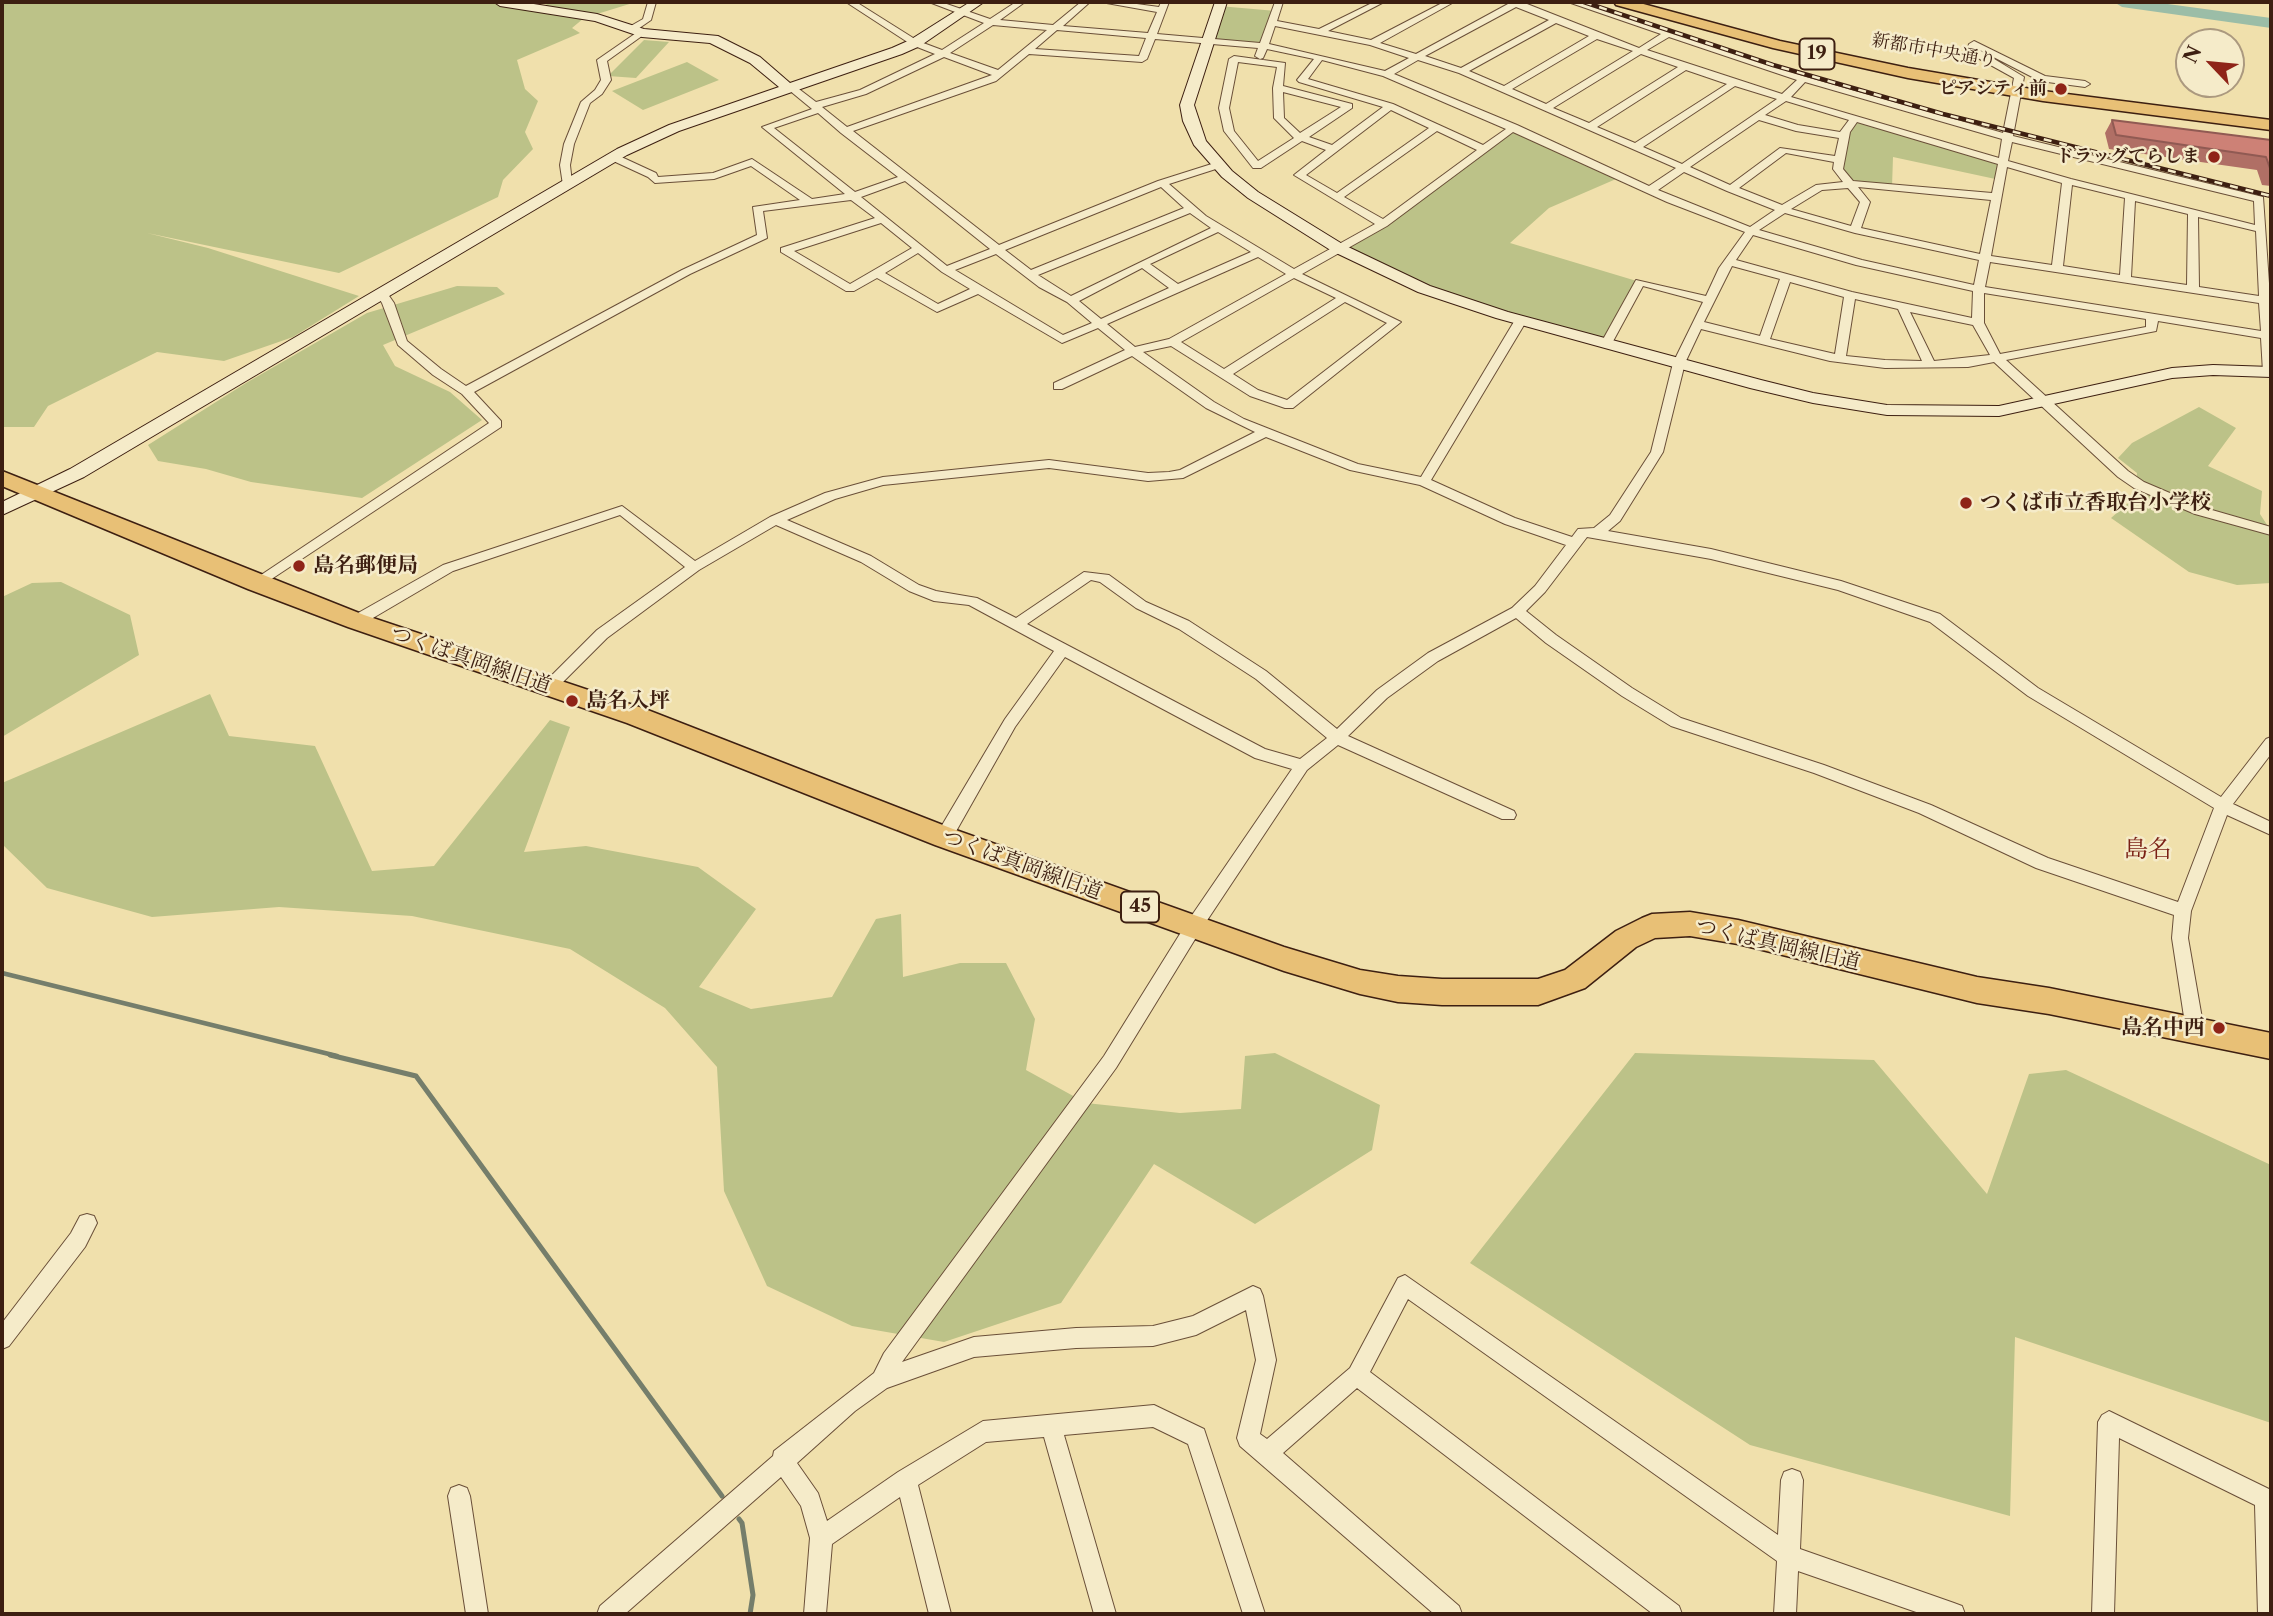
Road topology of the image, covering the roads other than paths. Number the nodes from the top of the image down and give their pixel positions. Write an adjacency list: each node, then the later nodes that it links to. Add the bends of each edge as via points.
1 (500, 2): 17 (street)
2 (652, 2): 24 (street, via 647,20)
3 (850, 2): 30 (street)
4 (933, 2): 19 (street)
5 (978, 2): 19 (street)
6 (1021, 2): 21 (street)
7 (1086, 2): 23 (street)
8 (1105, 2): 18 (street)
9 (1221, 2): 29 (street)
10 (1279, 2): 22 (street)
11 (1380, 2): 25 (street)
12 (1450, 2): 31 (street)
13 (1515, 2): 20 (street); 37 (street)
14 (1572, 2): 26 (street)
15 (1621, 2): 48 (main road, 新都市中央通り / 19, via 1825,56)
16 (1636, 2): 48 (main road, 新都市中央通り / 19, via 1827,51)
17 (540, 5): 24 (street)
18 (1163, 6): 27 (street)
19 (960, 13): 21 (street); 30 (street)
20 (1554, 21): 28 (street); 40 (street)
21 (991, 22): 23 (street); 35 (street)
22 (1271, 22): 25 (street); 32 (street)
23 (1054, 29): 27 (street); 33 (street)
24 (637, 31): 47 (street, via 713,39 755,60); 75 (street, via 602,60 606,80 586,102 569,144)
25 (1322, 31): 31 (street)
26 (1667, 35): 34 (street); 43 (street)
27 (1151, 36): 29 (street); 33 (street, via 1142,59)
28 (1595, 36): 34 (street); 49 (street)
29 (1206, 42): 32 (street); 71 (street, via 1187,105 1199,142)
30 (915, 43): 35 (street); 47 (street)
31 (1372, 43): 37 (street)
32 (1263, 46): 36 (street); 38 (street)
33 (1027, 51): 41 (street)
34 (1640, 52): 39 (street); 53 (street)
35 (944, 54): 41 (street); 52 (street, via 863,92)
36 (1320, 57): 42 (street); 51 (street, via 1302,80)
37 (1417, 57): 40 (street); 42 (street)
38 (1258, 62): 46 (street, via 1282,65); 63 (street, via 1234,59 1224,108 1229,131 1257,166)
39 (1684, 68): 44 (street); 60 (street)
40 (1462, 71): 49 (street)
41 (999, 74): 61 (street)
42 (1386, 74): 59 (street)
43 (1803, 79): 50 (street); 64 (street)
44 (1734, 83): 50 (street); 65 (street)
45 (2085, 84): 48 (street, via 2043,79 1974,44 1972,52 2019,77)
46 (1278, 88): 63 (street, via 1279,118 1293,134); 63 (street, via 1349,106)
47 (791, 89): 52 (street); 68 (street, via 674,128)
48 (2017, 89): 55 (main road, 新都市中央通り / 19); 57 (main road, 新都市中央通り / 19); 64 (street)
49 (1504, 90): 53 (street)
50 (1784, 98): 54 (street); 56 (street)
51 (1390, 106): 58 (street); 66 (street)
52 (816, 108): 61 (street); 80 (street, via 767,127)
53 (1546, 108): 60 (street)
54 (1758, 116): 62 (street); 72 (street)
55 (2271, 118)
56 (1854, 119): 62 (street); 70 (street)
57 (2271, 125)
58 (1437, 127): 67 (street); 81 (street)
59 (1514, 127): 67 (street); 79 (street)
60 (1590, 127): 65 (street)
61 (844, 131): 73 (street)
62 (1845, 136): 69 (street)
63 (1303, 137): 66 (street)
64 (2009, 138): 70 (street); 91 (street, via 2259,199)
65 (1635, 148): 72 (street)
66 (1333, 149): 81 (street, via 1298,175)
67 (1483, 149): 89 (street)
68 (613, 157): 75 (street); 84 (street, via 655,180 714,176 752,162)
69 (1840, 160): 77 (street, via 1838,169); 78 (street, via 1784,150)
70 (2004, 162): 74 (street); 82 (street)
71 (1218, 165): 76 (street); 95 (street, via 1253,195)
72 (1682, 169): 78 (street); 79 (street)
73 (904, 178): 80 (street); 96 (street)
74 (2067, 181): 83 (street); 101 (street)
75 (566, 183): 112 (street)
76 (1162, 183): 85 (street); 96 (street)
77 (1849, 184): 82 (street); 86 (street, via 1821,187); 92 (street, via 1865,202)
78 (1731, 189): 86 (street)
79 (1651, 190): 93 (street)
80 (855, 196): 84 (street); 88 (street)
81 (1337, 197): 89 (street)
82 (1996, 197): 98 (street)
83 (2130, 197): 87 (street); 107 (street)
84 (810, 202): 136 (street, via 757,209 763,236 686,272)
85 (1190, 209): 90 (street); 104 (street)
86 (1785, 210): 92 (street); 93 (street)
87 (2193, 213): 91 (street); 111 (street)
88 (883, 219): 94 (street); 103 (street, via 785,250 850,289)
89 (1384, 224): 95 (street)
90 (1219, 228): 97 (street); 100 (street)
91 (2260, 229): 117 (street)
92 (1855, 230): 98 (street)
93 (1751, 231): 99 (street); 108 (street, via 1860,263)
94 (919, 248): 102 (street); 103 (street)
95 (1338, 248): 105 (street); 120 (street, via 1424,289)
96 (996, 249): 102 (street); 104 (street)
97 (1260, 252): 105 (street); 110 (street)
98 (1985, 258): 101 (street); 108 (street)
99 (1730, 261): 106 (street); 116 (street)
100 (1143, 264): 110 (street); 115 (street)
101 (2057, 269): 107 (street)
102 (946, 270): 109 (street)
103 (877, 273): 109 (street, via 937,309)
104 (1031, 274): 115 (street)
105 (1294, 274): 114 (street); 126 (street)
106 (1786, 277): 113 (street); 125 (street)
107 (2125, 280): 111 (street)
108 (1979, 289): 119 (street); 122 (street)
109 (978, 290): 121 (street, via 1062,340)
110 (1180, 290): 121 (street)
111 (2193, 290): 117 (street)
112 (381, 292): 136 (street, via 402,343); 141 (street)
113 (1850, 295): 118 (street); 129 (street)
114 (1342, 299): 134 (street); 134 (street, via 1395,322 1289,405 1254,393)
115 (1071, 300): 121 (street)
116 (1708, 300): 123 (street); 127 (street, via 1640,282)
117 (2265, 300): 124 (street)
118 (1902, 306): 122 (street); 132 (street)
119 (2152, 318): 124 (street); 130 (street, via 2152,329)
120 (1521, 320): 127 (street); 140 (street)
121 (1100, 323): 128 (street)
122 (1978, 323): 130 (street)
123 (1697, 324): 125 (street); 131 (street)
124 (2267, 335): 133 (street)
125 (1764, 340): 129 (street)
126 (1172, 342): 128 (street); 134 (street)
127 (1607, 343): 131 (street)
128 (1133, 351): 135 (street); 138 (street, via 1210,405)
129 (1840, 358): 132 (street)
130 (1997, 358): 132 (street); 137 (street)
131 (1679, 363): 137 (street, via 1814,398 1887,410 1999,411); 145 (street, via 1657,452 1615,518)
132 (1930, 365)
133 (2270, 372): 137 (street, via 2172,373)
134 (1225, 374)
135 (1058, 386)
136 (466, 391): 148 (street, via 497,424)
137 (2046, 401): 144 (street, via 2139,485 2200,511)
138 (1266, 432): 140 (street, via 1354,467); 143 (street, via 1183,474 1147,477 1049,464 1005,468 866,485)
139 (2, 478): 141 (main road, つくば真岡線旧道 / 45)
140 (1424, 482): 146 (street, via 1510,521)
141 (39, 493): 142 (street); 148 (main road, つくば真岡線旧道 / 45)
142 (2, 509)
143 (775, 520): 147 (street); 151 (street, via 866,559 914,588 972,601)
144 (2271, 531)
145 (1597, 533): 146 (street, via 1583,532); 157 (street, via 1712,554 1841,586 1935,618 2033,692)
146 (1574, 543): 149 (street)
147 (694, 567): 150 (street, via 622,510 448,568); 153 (street, via 602,634)
148 (256, 583): 150 (main road, つくば真岡線旧道 / 45)
149 (1517, 611): 154 (street, via 1433,657 1382,694); 161 (street, via 1676,722 1831,773 1925,809 2042,863)
150 (356, 621): 153 (main road, つくば真岡線旧道 / 45)
151 (1017, 624): 152 (street); 154 (street, via 1089,575 1104,578 1141,605 1184,625 1261,675)
152 (1064, 650): 156 (street, via 1259,754); 160 (street, via 1010,723)
153 (550, 686): 160 (main road, つくば真岡線旧道 / 45)
154 (1337, 738): 156 (street); 158 (street)
155 (2271, 743): 157 (street)
156 (1302, 766): 162 (street)
157 (2223, 806): 159 (street); 161 (street)
158 (1508, 815)
159 (2271, 829)
160 (944, 837): 162 (main road, つくば真岡線旧道 / 45)
161 (2183, 911): 163 (street, via 2180,938)
162 (1194, 926): 163 (main road, つくば真岡線旧道 / 45, via 1360,982 1398,989 1538,992 1575,979 1626,939 1652,926 1690,924 1950,984); 168 (street, via 1110,1062 891,1360)
163 (2195, 1030): 164 (main road, つくば真岡線旧道 / 45)
164 (2271, 1046)
165 (87, 1223): 166 (street)
166 (2, 1339)
167 (1357, 1375): 170 (street); 177 (street, via 1405,1284); 185 (street)
168 (881, 1380): 170 (street, via 974,1347 1153,1336 1196,1325 1253,1296 1266,1360 1248,1438); 171 (street)
169 (1051, 1426): 172 (street, via 983,1432); 182 (street); 183 (street, via 1154,1416 1196,1437)
170 (1267, 1453): 184 (street)
171 (782, 1459): 176 (street, via 810,1501); 179 (street)
172 (906, 1480): 176 (street); 181 (street)
173 (1792, 1480): 177 (street)
174 (459, 1496): 178 (street)
175 (2269, 1500): 188 (street, via 2109,1422); 189 (street)
176 (821, 1538): 180 (street)
177 (1789, 1556): 186 (street); 187 (street)
178 (477, 1614)
179 (607, 1614)
180 (815, 1614)
181 (940, 1614)
182 (1105, 1614)
183 (1254, 1614)
184 (1451, 1614)
185 (1671, 1614)
186 (1785, 1614)
187 (1954, 1614)
188 (2103, 1614)
189 (2269, 1614)

